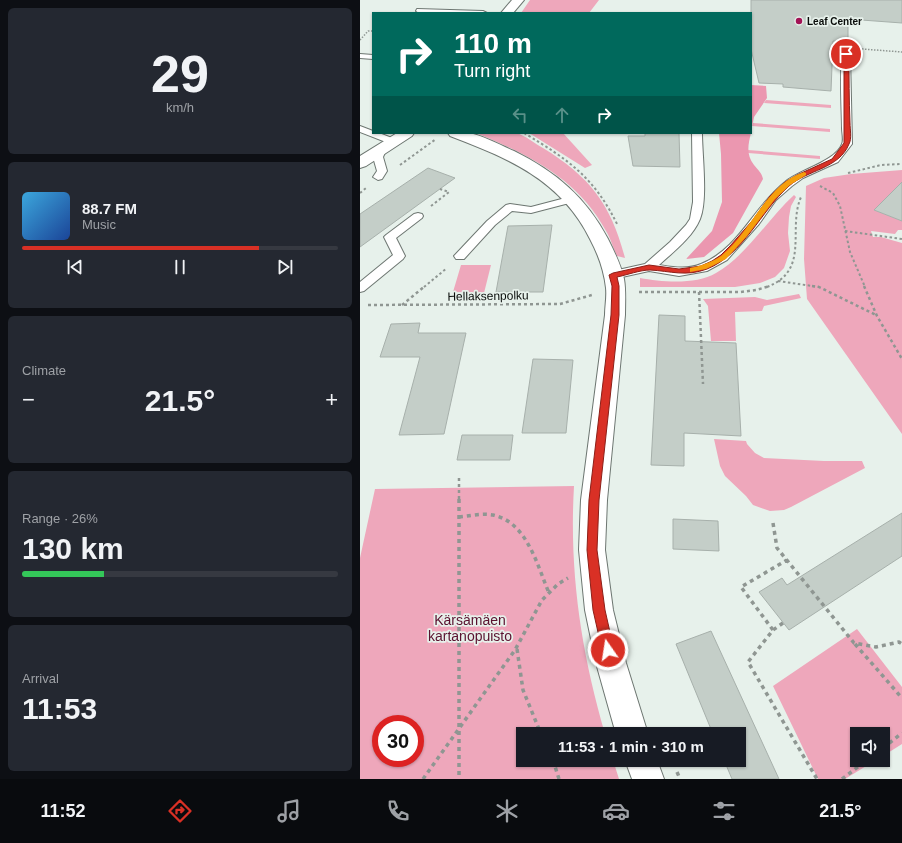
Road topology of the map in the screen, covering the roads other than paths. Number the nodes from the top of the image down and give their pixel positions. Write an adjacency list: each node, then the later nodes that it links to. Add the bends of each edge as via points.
1 (518, 0): 4 (street)
2 (420, 11): 3 (lane)
3 (452, 12)
4 (508, 12)
5 (846, 54): 20 (lane, via 847,144 834,160 799,176 788,184 772,198 723,257 703,268 679,272)
6 (360, 56): 7 (lane)
7 (372, 57)
8 (360, 129): 9 (lane)
9 (372, 131)
10 (385, 134): 13 (lane)
11 (697, 134): 20 (lane, via 695,218 683,236)
12 (446, 135): 17 (street, via 487,144 520,160 552,180)
13 (400, 137): 14 (street)
14 (381, 150): 15 (street); 16 (lane, via 378,157 382,171)
15 (360, 163)
16 (378, 177)
17 (574, 198): 19 (lane, via 531,210 510,207); 21 (street, via 597,233)
18 (418, 216): 22 (lane, via 390,237 399,256)
19 (460, 256)
20 (649, 268): 21 (lane)
21 (614, 284): 23 (street, via 615,315 594,500 592,550 602,626)
22 (360, 288)
23 (630, 727)
24 (644, 767): 25 (street)
25 (648, 779)

